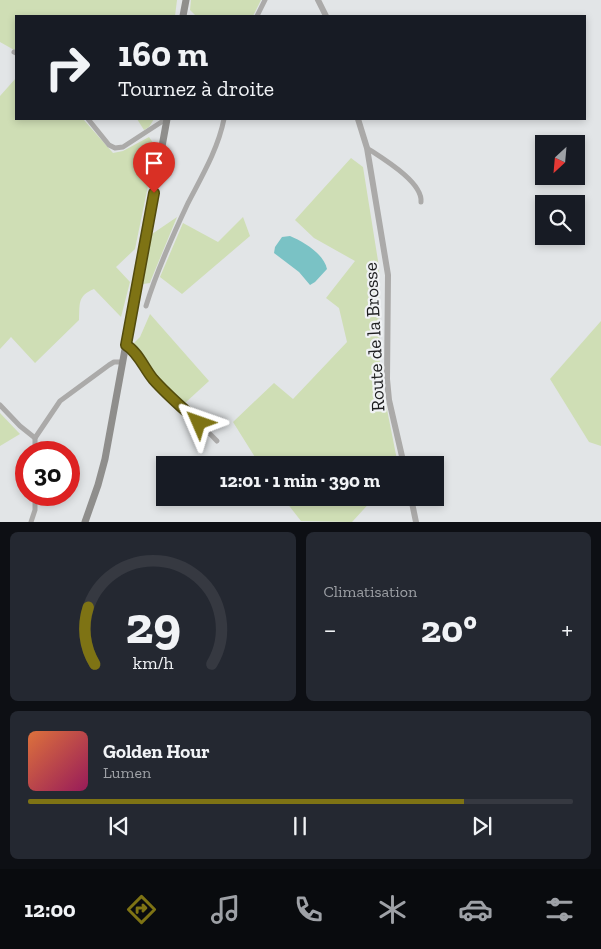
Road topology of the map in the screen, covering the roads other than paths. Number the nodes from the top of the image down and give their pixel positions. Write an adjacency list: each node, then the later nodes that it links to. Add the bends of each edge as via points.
1 (186, 0): 4 (main road)
2 (265, 0): 5 (street)
3 (318, 0): 6 (street)
4 (183, 15)
5 (258, 15)
6 (326, 15)
7 (89, 120): 8 (street, via 109,145 123,148)
8 (165, 120)
9 (167, 120): 15 (main road)
10 (224, 120): 14 (street, via 214,152 170,240)
11 (358, 120): 12 (street, Route de la Brosse)
12 (366, 148): 13 (street, via 410,180 419,192); 20 (street, Route de la Brosse, via 388,275 387,379)
13 (421, 202)
14 (146, 306)
15 (126, 345): 16 (main road); 19 (street, via 164,391)
16 (122, 362): 18 (street, via 109,365 60,401); 24 (main road, via 105,459)
17 (0, 405): 18 (street)
18 (35, 438)
19 (217, 441)
20 (402, 456)
21 (35, 506): 23 (street)
22 (413, 506): 25 (street)
23 (31, 522)
24 (85, 522)
25 (416, 522)

